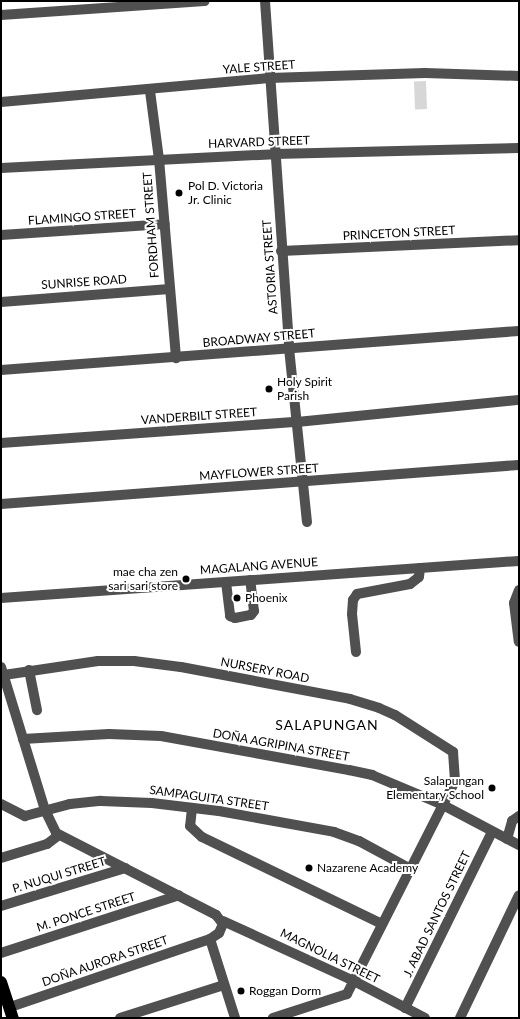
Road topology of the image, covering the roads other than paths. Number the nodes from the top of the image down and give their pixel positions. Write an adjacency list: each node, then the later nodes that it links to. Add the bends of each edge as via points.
1 (205, 1): 3 (street)
2 (265, 1): 5 (street, ASTORIA STREET)
3 (1, 15)
4 (519, 76): 5 (street, YALE STREET, via 433,73)
5 (269, 78): 6 (street, YALE STREET); 9 (street, ASTORIA STREET)
6 (150, 91): 7 (street, YALE STREET); 10 (street, FORDHAM STREET)
7 (1, 102)
8 (519, 148): 9 (street, HARVARD STREET)
9 (275, 154): 10 (street, HARVARD STREET); 15 (street, ASTORIA STREET)
10 (159, 159): 11 (street, HARVARD STREET); 12 (street, FORDHAM STREET)
11 (1, 168)
12 (165, 224): 13 (street, FLAMINGO STREET); 16 (street, FORDHAM STREET)
13 (1, 235)
14 (519, 240): 15 (street, PRINCETON STREET)
15 (281, 251): 19 (street, ASTORIA STREET)
16 (169, 289): 17 (street, SUNRISE ROAD); 20 (street, FORDHAM STREET)
17 (1, 302)
18 (519, 331): 19 (street, BROADWAY STREET)
19 (289, 348): 20 (street, BROADWAY STREET); 23 (street, ASTORIA STREET)
20 (176, 358): 21 (street, BROADWAY STREET)
21 (1, 370)
22 (519, 400): 23 (street, VANDERBILT STREET)
23 (297, 422): 24 (street, VANDERBILT STREET); 26 (street, ASTORIA STREET)
24 (1, 443)
25 (519, 465): 26 (street, MAYFLOWER STREET)
26 (302, 482): 27 (street, MAYFLOWER STREET); 28 (street, ASTORIA STREET)
27 (1, 504)
28 (307, 522)
29 (519, 561): 30 (street, MAGALANG AVENUE)
30 (420, 568): 31 (street, MAGALANG AVENUE); 36 (street, via 419,577 410,584 357,594 353,600 352,614)
31 (250, 580): 32 (street, MAGALANG AVENUE); 32 (street, via 254,611 251,615 235,618 230,616)
32 (226, 582): 34 (street, MAGALANG AVENUE)
33 (519, 590): 35 (street, via 514,603)
34 (1, 598)
35 (519, 642)
36 (356, 652)
37 (30, 670): 38 (street, NURSERY ROAD); 39 (street); 42 (street, NURSERY ROAD, via 98,661 134,661 189,668 350,699 379,708 395,715 453,752 455,781)
38 (2, 671): 40 (street)
39 (37, 710)
40 (23, 739): 42 (street, DOÑA AGRIPINA STREET, via 109,734 161,736 372,775); 44 (street)
41 (1, 804): 44 (street, SAMPAGUITA STREET, via 25,816)
42 (443, 805): 46 (street, DOÑA AGRIPINA STREET); 52 (street)
43 (192, 808): 44 (street, SAMPAGUITA STREET, via 101,801); 52 (street, SAMPAGUITA STREET, via 334,832 359,841); 57 (street, via 190,826 202,837)
44 (45, 810): 47 (street)
45 (519, 816): 48 (street, via 512,821)
46 (492, 832): 48 (street, DOÑA AGRIPINA STREET); 63 (street, J. ABAD SANTOS STREET)
47 (59, 836): 50 (street, via 47,844); 51 (street, MAGNOLIA STREET)
48 (507, 839): 49 (street, DOÑA AGRIPINA STREET)
49 (519, 845)
50 (1, 858)
51 (125, 868): 53 (street, MAGNOLIA STREET); 55 (street, P. NUQUI STREET)
52 (409, 868): 57 (street)
53 (179, 895): 56 (street, MAGNOLIA STREET); 59 (street, M. PONCE STREET)
54 (519, 895): 69 (street)
55 (1, 906)
56 (222, 921): 58 (street, via 222,928); 60 (street, MAGNOLIA STREET)
57 (382, 924): 60 (street)
58 (210, 939): 62 (street); 64 (street, DOÑA AURORA STREET)
59 (1, 953)
60 (354, 981): 63 (street, MAGNOLIA STREET); 68 (street, via 344,996)
61 (1, 982): 64 (highway)
62 (224, 985): 66 (street); 67 (street)
63 (405, 1008): 65 (street, MAGNOLIA STREET)
64 (12, 1013)
65 (421, 1017)
66 (120, 1018)
67 (235, 1018)
68 (272, 1018)
69 (460, 1018)

